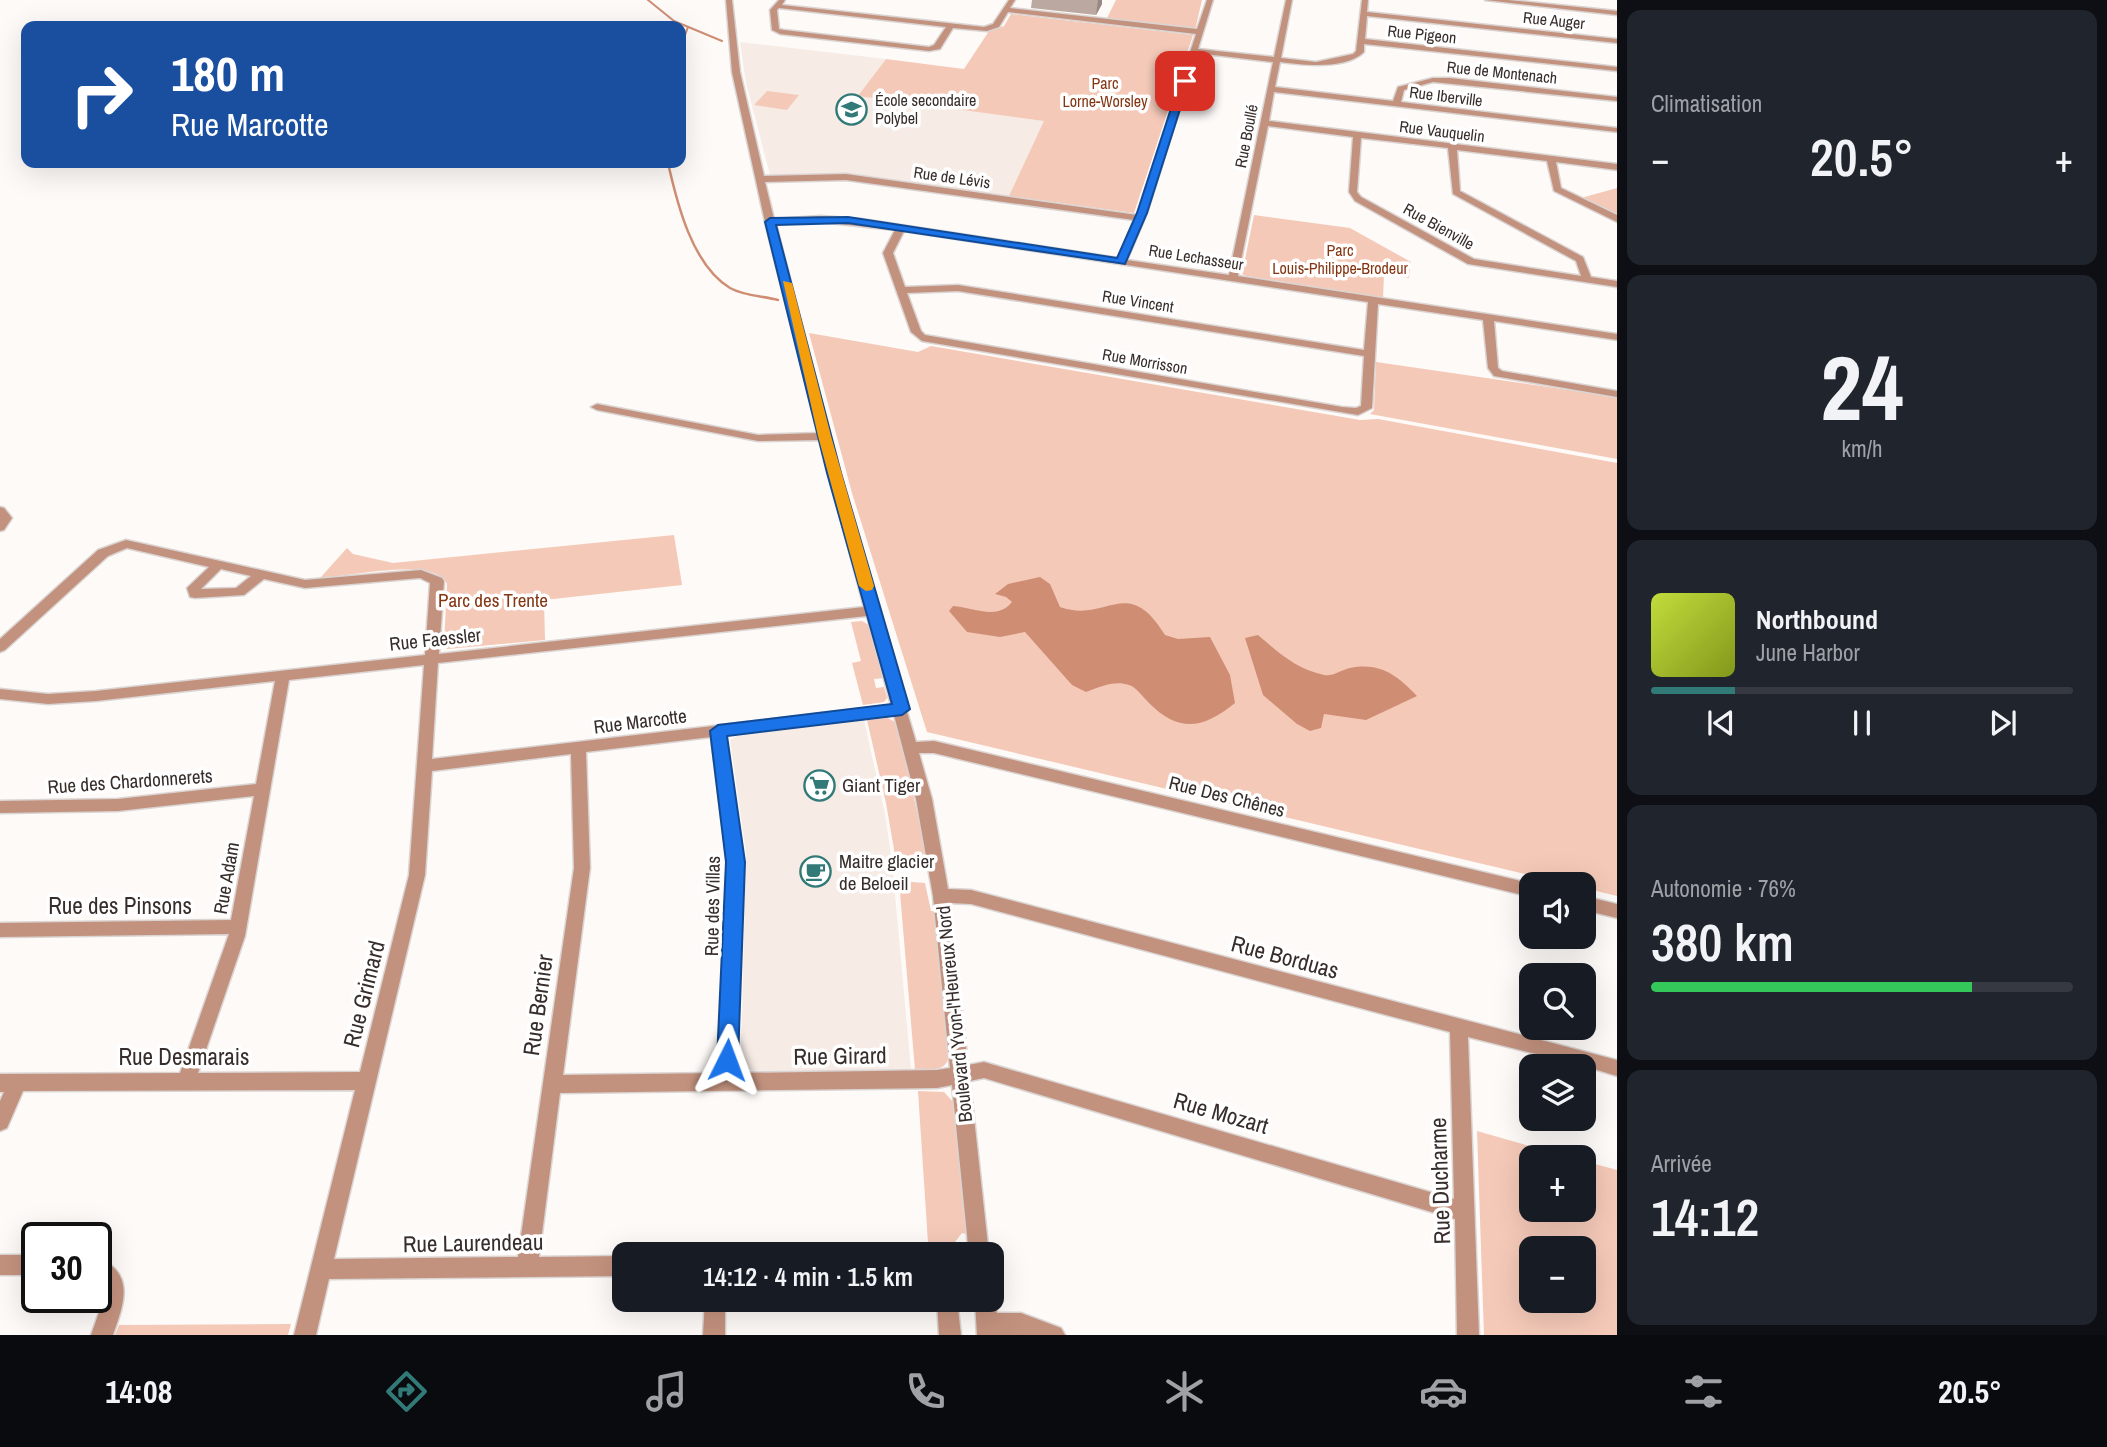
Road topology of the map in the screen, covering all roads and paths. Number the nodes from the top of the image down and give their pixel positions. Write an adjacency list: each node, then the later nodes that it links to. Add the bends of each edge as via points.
1 (729, 0): 27 (street, Boulevard Yvon-l'Heureux Nord, via 736,72)
2 (1012, 0): 8 (street)
3 (1210, 0): 12 (street)
4 (1289, 0): 16 (street, Rue Boullé)
5 (1365, 0): 10 (street)
6 (1488, 0): 9 (street)
7 (780, 3): 11 (street); 11 (street, via 774,12 780,32 936,47)
8 (1006, 10): 11 (street, via 989,28); 12 (street)
9 (1617, 13)
10 (1364, 14): 13 (street, Rue Auger); 14 (street)
11 (951, 25)
12 (1201, 32): 15 (street)
13 (1617, 40)
14 (1361, 41): 16 (street, Rue Pigeon, via 1357,55 1325,63); 17 (street, Rue Pigeon)
15 (1195, 51): 16 (street, Rue Pigeon); 28 (street)
16 (1277, 60): 18 (street, Rue Boullé)
17 (1617, 69)
18 (1271, 89): 20 (street, Rue Iberville); 21 (street, Rue Boullé)
19 (1617, 99): 20 (street, Rue de Montenach, via 1441,80 1401,89)
20 (1396, 104): 22 (street, Rue Iberville)
21 (1264, 123): 23 (street, Rue Vauquelin); 33 (street, Rue Boullé)
22 (1617, 131)
23 (1357, 135): 24 (street, Rue Vauquelin); 34 (street, Rue Bienville, via 1356,198 1471,262)
24 (1452, 146): 25 (street, Rue Vauquelin); 34 (street, via 1456,192 1582,260)
25 (1551, 159): 26 (street, Rue Vauquelin); 29 (street, via 1557,189)
26 (1617, 167)
27 (760, 179): 28 (street, Rue de Lévis, via 845,177); 30 (street, Boulevard Yvon-l'Heureux Nord)
28 (1138, 218): 32 (street)
29 (1617, 219)
30 (770, 222): 31 (street, Rue Lechasseur, via 829,219); 43 (street, Boulevard Yvon-l'Heureux Nord)
31 (901, 228): 32 (street, Rue Lechasseur); 36 (street, via 888,251)
32 (1121, 262): 33 (street, Rue Lechasseur)
33 (1233, 279): 37 (street, Rue Lechasseur)
34 (1587, 280): 35 (street, Rue Bienville)
35 (1617, 284)
36 (901, 290): 40 (street, Rue Vincent, via 958,288); 40 (street, Rue Morrisson, via 922,338 1362,411 1367,407)
37 (1373, 300): 38 (street, Rue Lechasseur); 40 (street)
38 (1488, 317): 39 (street, Rue Lechasseur); 41 (street, via 1496,372)
39 (1617, 337)
40 (1369, 354)
41 (1617, 394)
42 (597, 407): 43 (street, via 758,438)
43 (824, 436): 48 (street, Boulevard Yvon-l'Heureux Nord)
44 (0, 511): 45 (street, via 6,518)
45 (0, 527)
46 (219, 564): 47 (street); 47 (street, via 194,589 195,594 242,592); 49 (street, via 137,544 117,546 103,553)
47 (261, 575): 50 (street, Rue Grimard, via 311,584 431,576 438,586)
48 (873, 611): 50 (street, Rue Faessler); 53 (street, Boulevard Yvon-l'Heureux Nord)
49 (0, 647)
50 (433, 659): 51 (street, Rue Faessler); 57 (street, Rue Grimard)
51 (283, 676): 52 (street, Rue Faessler, via 78,698); 58 (street, Rue Adam)
52 (0, 694)
53 (902, 709): 54 (street, Rue Marcotte); 56 (street, Boulevard Yvon-l'Heureux Nord)
54 (718, 731): 55 (street, Rue Marcotte); 72 (street, Rue des Villas, via 736,862)
55 (578, 748): 57 (street, Rue Marcotte); 73 (street, Rue Bernier, via 582,868)
56 (912, 748): 60 (street, Rue Des Chênes, via 934,747); 61 (street, Boulevard Yvon-l'Heureux Nord)
57 (425, 766): 69 (street, Rue Grimard, via 416,876)
58 (263, 789): 59 (street, Rue des Chardonnerets, via 118,805); 64 (street, Rue Adam)
59 (0, 807)
60 (1519, 887)
61 (941, 896): 66 (street, Rue Borduas, via 971,897); 68 (street, Boulevard Yvon-l'Heureux Nord)
62 (1596, 906): 63 (street)
63 (1617, 911)
64 (239, 927): 65 (street, Rue des Pinsons); 70 (street, Rue Adam)
65 (0, 930)
66 (1459, 1026): 67 (street, Rue Borduas); 75 (street, Rue Ducharme)
67 (1617, 1068)
68 (961, 1074): 72 (street, Rue Girard, via 937,1079); 75 (street, Rue Mozart, via 984,1070); 76 (street, Boulevard Yvon-l'Heureux Nord)
69 (368, 1081): 70 (street, Rue Desmarais); 81 (street, Rue Grimard)
70 (186, 1082): 71 (street, Rue Desmarais)
71 (9, 1083): 74 (street)
72 (727, 1083): 73 (street, Rue Girard)
73 (552, 1084): 80 (street, Rue Bernier)
74 (0, 1122)
75 (1466, 1212): 93 (street, Rue Ducharme)
76 (978, 1242)
77 (0, 1265): 78 (street)
78 (21, 1265)
79 (612, 1266): 80 (street, Rue Laurendeau)
80 (527, 1268): 81 (street, Rue Laurendeau)
81 (321, 1269): 89 (street, Rue Grimard)
82 (112, 1283): 83 (street)
83 (112, 1306)
84 (715, 1312): 90 (street)
85 (948, 1312): 91 (street)
86 (110, 1313): 88 (street)
87 (988, 1329): 92 (street, via 1021,1324)
88 (102, 1335)
89 (305, 1335)
90 (714, 1335)
91 (950, 1335)
92 (1054, 1335)
93 (1468, 1335)

